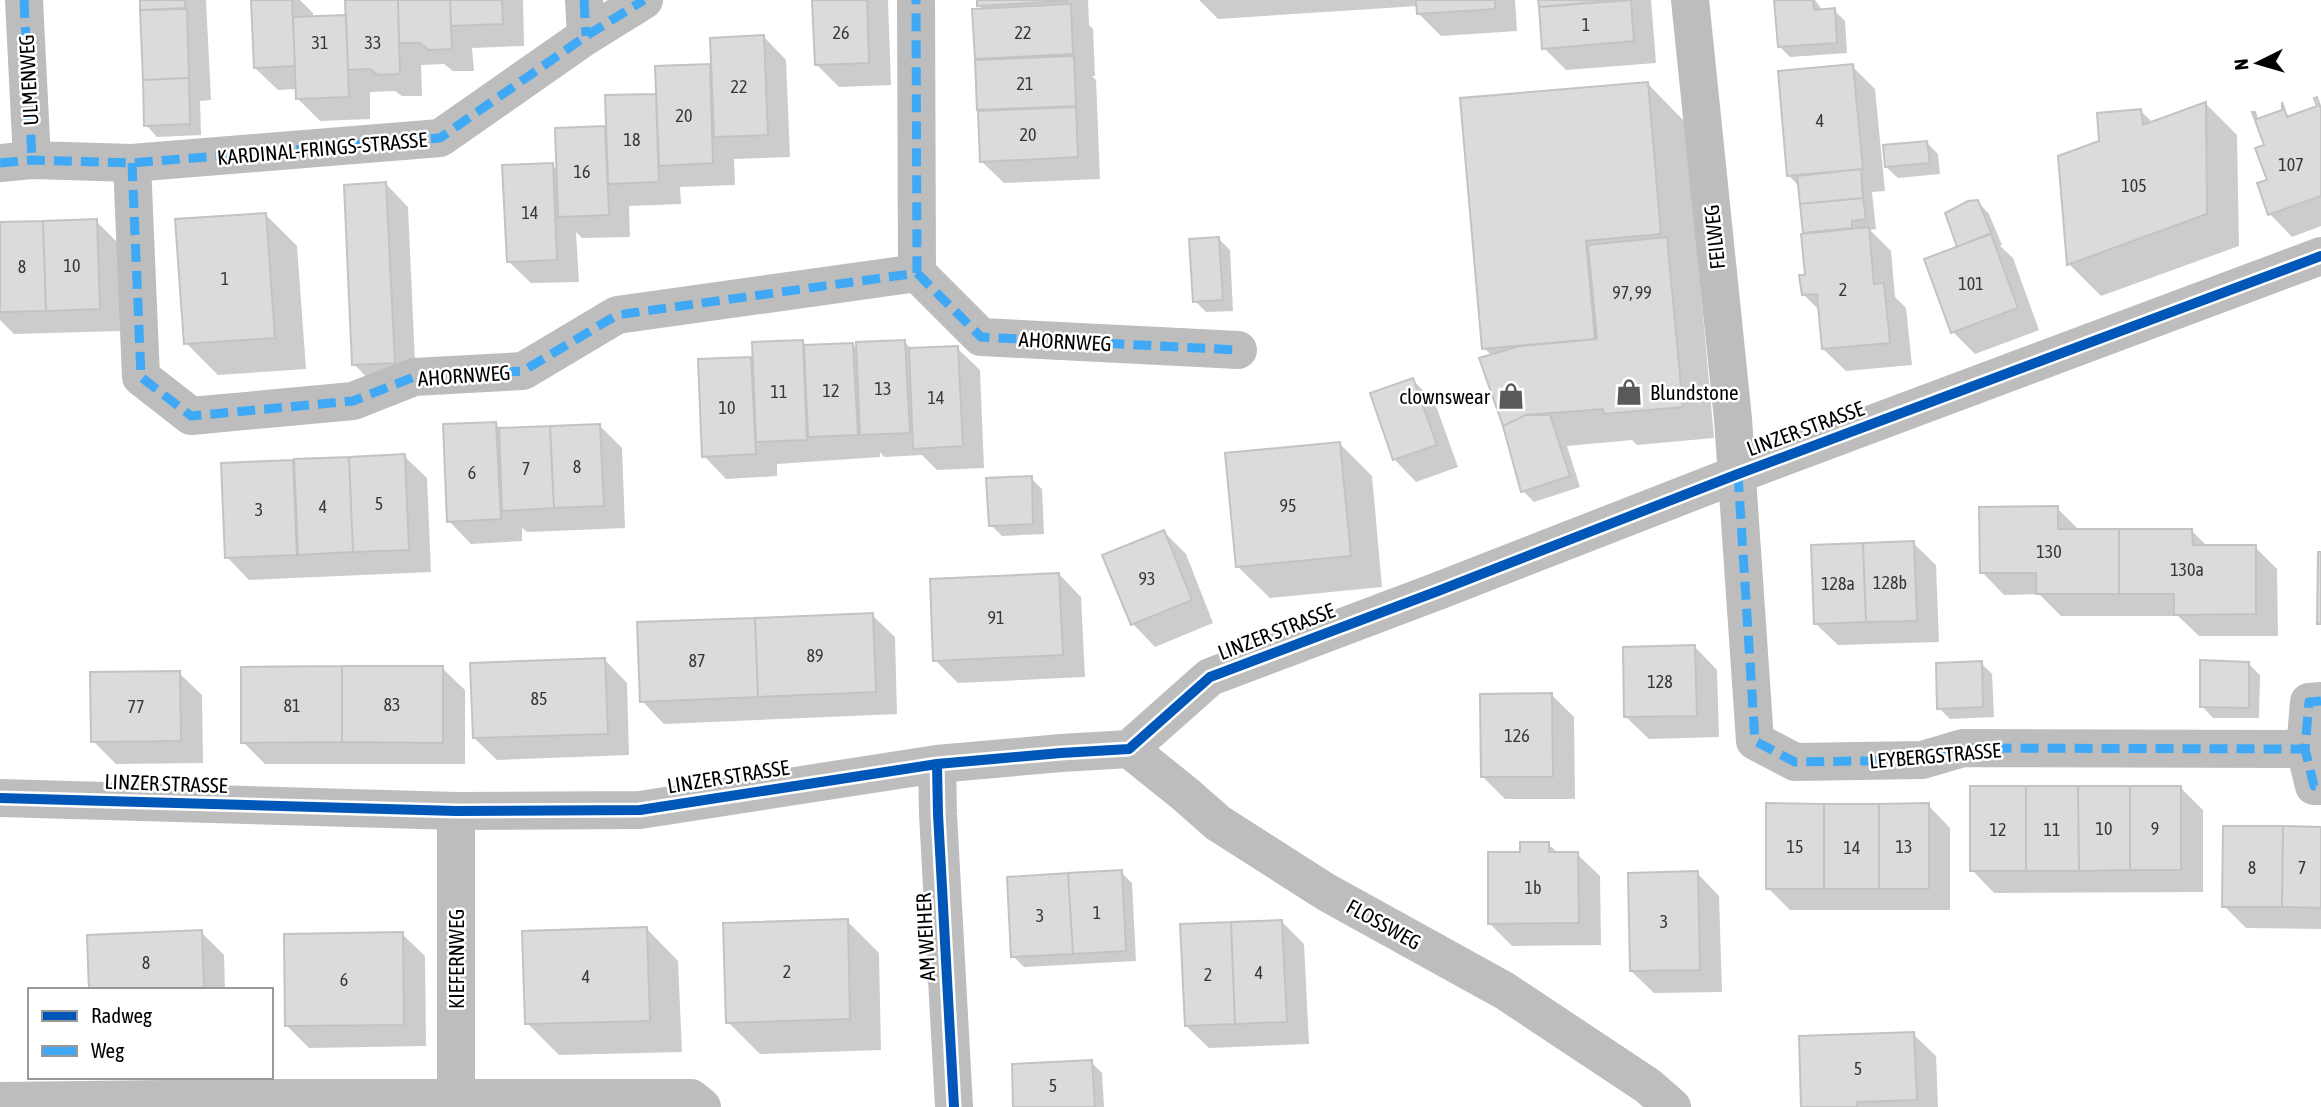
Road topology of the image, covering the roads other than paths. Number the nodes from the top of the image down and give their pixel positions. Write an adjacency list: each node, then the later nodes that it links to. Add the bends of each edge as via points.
1 (24, 0): 6 (street, ULMENWEG)
2 (644, 0): 5 (street, KARDINAL-FRINGS-STRASSE)
3 (916, 0): 9 (street)
4 (1690, 0): 11 (street, FEILWEG)
5 (585, 18): 7 (street, KARDINAL-FRINGS-STRASSE, via 440,138)
6 (16, 162): 7 (street, KARDINAL-FRINGS-STRASSE)
7 (132, 163): 9 (street, AHORNWEG, via 141,377 191,416 353,401 414,377 523,372 617,315)
8 (2321, 256): 11 (street, LINZER STRASSE)
9 (917, 273): 10 (street, AHORNWEG, via 981,337)
10 (1238, 350)
11 (1738, 474): 13 (street, LINZER STRASSE, via 1210,677); 14 (street, LEYBERGSTRASSE, via 1755,741 1795,762 1922,760 1963,748)
12 (2321, 701): 14 (street, via 2309,702)
13 (1129, 749): 15 (street, LINZER STRASSE); 19 (street, FLOSSWEG, via 1218,823 1326,892 1505,991)
14 (2305, 749): 16 (street, via 2314,786)
15 (937, 764): 18 (street, LINZER STRASSE, via 640,810); 23 (street, AM WEIHER)
16 (2321, 786)
17 (0, 798): 18 (street, LINZER STRASSE)
18 (456, 811): 22 (street, KIEFERNWEG)
19 (1656, 1100)
20 (0, 1101): 22 (street, via 246,1098)
21 (696, 1102): 22 (street)
22 (456, 1103)
23 (954, 1107)

